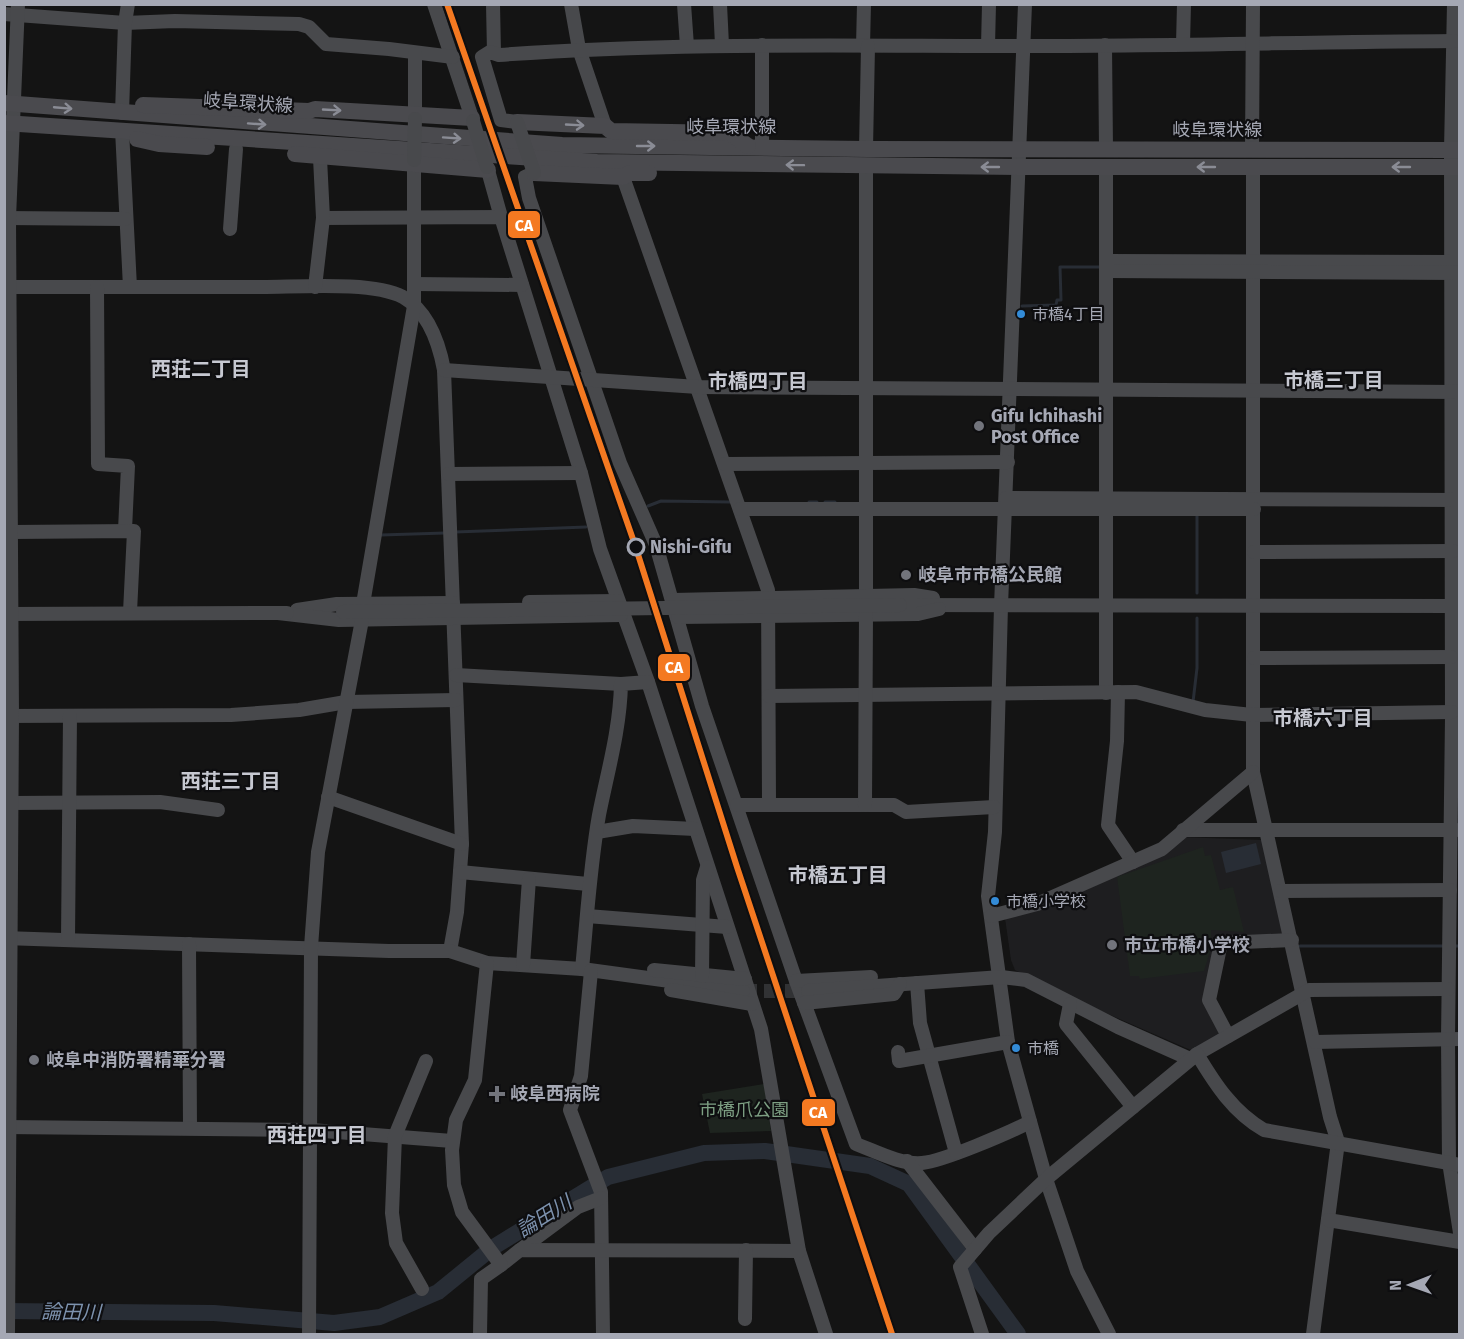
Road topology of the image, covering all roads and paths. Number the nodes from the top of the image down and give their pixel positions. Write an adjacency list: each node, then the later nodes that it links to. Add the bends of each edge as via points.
1 (128, 4): 14 (street)
2 (434, 4): 28 (street)
3 (493, 4): 26 (street)
4 (571, 4): 25 (street)
5 (684, 4): 21 (street)
6 (720, 4): 18 (street)
7 (864, 4): 22 (street)
8 (989, 4): 23 (street)
9 (1025, 4): 24 (street)
10 (1184, 4): 17 (street)
11 (1253, 4): 16 (street)
12 (1454, 4): 15 (street)
13 (14, 11): 14 (street); 29 (street)
14 (125, 23): 27 (street, via 299,24 309,27 326,44); 32 (street)
15 (1456, 40): 16 (street); 40 (street)
16 (1253, 43): 17 (street); 39 (street)
17 (1183, 44): 20 (street)
18 (722, 45): 19 (street); 21 (street)
19 (762, 45): 22 (street); 36 (street)
20 (1105, 45): 24 (street); 38 (street)
21 (687, 46): 25 (street)
22 (866, 46): 23 (street); 42 (street)
23 (988, 46): 24 (street)
24 (1024, 46): 43 (street)
25 (579, 49): 26 (street); 35 (street)
26 (494, 53): 33 (street, via 482,57 501,120)
27 (415, 54): 28 (street); 30 (street)
28 (453, 57): 31 (street)
29 (8, 104): 32 (main road, 岐阜環状線, one-way to 32); 34 (street)
30 (415, 117): 31 (main road); 32 (main road, one-way to 30, via 142,105 174,104); 44 (street, bridge)
31 (472, 120): 49 (street, bridge)
32 (126, 121): 34 (main road, 岐阜環状線); 36 (main road, 岐阜環状線, one-way to 36, via 562,145); 37 (main road, via 136,138 159,144); 45 (main road, 岐阜環状線, via 405,151); 56 (street)
33 (517, 122): 35 (main road, one-way to 35); 50 (street, bridge)
34 (8, 123): 53 (street)
35 (605, 126): 36 (main road, via 611,131 730,133)
36 (755, 146): 42 (main road, 岐阜環状線)
37 (236, 149): 41 (main road); 57 (street)
38 (1106, 149): 39 (main road, 岐阜環状線); 43 (main road, 岐阜環状線)
39 (1252, 149): 40 (main road, 岐阜環状線)
40 (1455, 150): 48 (street)
41 (320, 158): 44 (main road); 54 (street)
42 (866, 158): 43 (main road, 岐阜環状線); 45 (main road, 岐阜環状線, one-way to 45); 73 (street)
43 (1020, 158): 46 (main road, 岐阜環状線); 74 (street)
44 (415, 162): 49 (main road); 55 (street)
45 (749, 165): 51 (main road, via 741,172 731,173 630,173)
46 (1107, 166): 47 (main road, 岐阜環状線, one-way to 46); 58 (street)
47 (1253, 167): 48 (main road, 岐阜環状線, one-way to 47); 59 (street)
48 (1456, 167): 60 (street)
49 (488, 169): 52 (street)
50 (534, 173): 51 (main road); 70 (street, via 525,177 529,198)
51 (623, 177): 72 (street)
52 (501, 217): 55 (street); 62 (street)
53 (7, 218): 56 (street); 63 (street)
54 (323, 218): 55 (street); 66 (street)
55 (414, 218): 61 (street)
56 (125, 219): 65 (street)
57 (230, 229)
58 (1106, 266): 59 (street); 75 (street)
59 (1253, 266): 60 (street); 76 (street)
60 (1456, 267): 77 (street)
61 (414, 284): 62 (street); 67 (street)
62 (522, 285): 69 (street)
63 (10, 287): 64 (street); 71 (street)
64 (97, 287): 65 (street); 89 (street, via 98,464 128,466)
65 (130, 287): 66 (street)
66 (315, 287): 67 (street, via 378,289)
67 (414, 306): 68 (street, via 436,338); 100 (street)
68 (444, 370): 69 (street); 82 (street)
69 (551, 376): 70 (street); 81 (street)
70 (592, 378): 72 (street); 95 (street)
71 (8, 382): 90 (street)
72 (698, 387): 73 (street); 80 (street)
73 (866, 387): 74 (street); 78 (street)
74 (1011, 389): 75 (street); 79 (street)
75 (1105, 390): 76 (street); 84 (street)
76 (1254, 391): 77 (street); 85 (street)
77 (1456, 392): 86 (street)
78 (867, 462): 79 (street); 80 (street); 87 (street)
79 (1008, 462): 83 (street)
80 (724, 464): 88 (street)
81 (581, 473): 82 (street); 96 (street)
82 (449, 474): 98 (street)
83 (1006, 503): 84 (street); 87 (street); 103 (street)
84 (1105, 504): 85 (street); 101 (street)
85 (1254, 504): 86 (street); 92 (street)
86 (1456, 506): 91 (street)
87 (867, 508): 88 (street); 93 (street)
88 (740, 509): 94 (street)
89 (125, 530): 90 (street); 105 (street, via 134,531)
90 (12, 532): 107 (street)
91 (1453, 551): 92 (street); 104 (street)
92 (1254, 552): 102 (street)
93 (866, 595): 94 (street); 99 (street, via 914,595)
94 (767, 596): 95 (street); 110 (street)
95 (673, 600): 111 (street)
96 (618, 601): 97 (street); 108 (street)
97 (529, 602)
98 (453, 603): 100 (street); 112 (street)
99 (958, 603): 103 (street); 106 (street, bridge); 109 (street, via 918,614)
100 (363, 604): 106 (street)
101 (1104, 604): 102 (street); 103 (street); 119 (street)
102 (1254, 605): 104 (street); 115 (street)
103 (1001, 606): 120 (street)
104 (1456, 606): 114 (street)
105 (130, 612): 106 (street); 107 (street)
106 (279, 613): 113 (street)
107 (8, 614): 126 (street)
108 (623, 615): 112 (street); 117 (street)
109 (866, 615): 110 (street); 122 (street)
110 (769, 616): 111 (street); 121 (street)
111 (678, 617): 134 (street, via 702,706)
112 (454, 619): 113 (street); 116 (street)
113 (362, 620): 124 (street)
114 (1451, 657): 115 (street); 128 (street)
115 (1254, 658): 125 (street)
116 (456, 675): 118 (street); 123 (street)
117 (648, 682): 118 (street); 138 (street)
118 (621, 684): 142 (street, via 620,718)
119 (1112, 692): 120 (street); 125 (street, via 1136,692 1205,710); 144 (street, via 1118,741 1108,825)
120 (999, 695): 122 (street); 136 (street)
121 (769, 696): 122 (street); 133 (street)
122 (866, 696): 135 (street)
123 (456, 700): 124 (street); 143 (street)
124 (346, 702): 127 (street, via 231,715); 130 (street)
125 (1252, 714): 128 (street); 129 (street)
126 (8, 716): 127 (street); 132 (street)
127 (70, 716): 131 (street)
128 (1455, 720): 140 (street)
129 (1253, 772): 139 (street); 141 (street)
130 (328, 797): 143 (street); 159 (street, via 318,852)
131 (69, 802): 132 (street); 137 (street, via 160,802); 156 (street)
132 (11, 803): 155 (street)
133 (770, 803): 134 (street); 135 (street)
134 (737, 805): 167 (street)
135 (865, 805): 136 (street, via 894,805 906,813)
136 (994, 807): 152 (street, via 994,866 988,896)
137 (218, 810)
138 (695, 829): 142 (street, via 633,825); 145 (street)
139 (1184, 830): 141 (street); 144 (street, via 1162,849)
140 (1455, 830): 141 (street); 149 (street)
141 (1268, 831): 150 (street)
142 (597, 832): 148 (street)
143 (462, 844): 146 (street)
144 (1132, 862): 152 (street, via 1037,904)
145 (707, 867): 153 (street); 154 (street)
146 (460, 872): 147 (street); 160 (street)
147 (529, 879): 148 (street); 162 (street)
148 (588, 884): 151 (street)
149 (1450, 890): 150 (street); 171 (street)
150 (1281, 891): 157 (street)
151 (587, 916): 153 (street); 163 (street)
152 (992, 916): 166 (street)
153 (702, 923): 154 (street); 165 (street)
154 (727, 927): 170 (street)
155 (7, 938): 156 (street); 186 (street)
156 (68, 940): 158 (street)
157 (1292, 940): 172 (street); 176 (street, via 1221,943 1209,1000)
158 (189, 944): 159 (street); 187 (street)
159 (311, 947): 160 (street); 189 (street)
160 (450, 951): 161 (street)
161 (487, 963): 162 (street); 191 (street, via 475,1080 456,1120)
162 (523, 965): 163 (street)
163 (586, 970): 164 (street); 197 (street, via 581,1076 570,1110)
164 (642, 976): 165 (street, via 648,970); 170 (street); 174 (street, via 640,984)
165 (702, 976): 170 (street)
166 (1000, 977): 168 (street); 175 (street, via 1026,980); 178 (street)
167 (796, 981): 169 (street, via 894,976); 173 (street)
168 (917, 983): 169 (street); 181 (street, via 920,1023)
169 (900, 984): 173 (street, via 894,994)
170 (744, 985): 174 (street)
171 (1448, 989): 172 (street); 177 (street)
172 (1304, 992): 176 (street); 179 (street)
173 (806, 997): 194 (street, via 856,1144)
174 (752, 1004): 205 (street, via 761,1029)
175 (1070, 1004): 182 (street); 184 (street, via 1066,1024)
176 (1228, 1036): 182 (street)
177 (1454, 1039): 179 (street); 188 (street)
178 (1008, 1042): 181 (street); 185 (street)
179 (1315, 1042): 192 (street)
180 (898, 1052): 181 (street, via 899,1061)
181 (928, 1055): 193 (street)
182 (1193, 1057): 184 (street); 192 (street, via 1223,1096 1264,1130)
183 (426, 1061): 190 (street)
184 (1133, 1107): 196 (street)
185 (1030, 1122): 193 (street); 196 (street)
186 (7, 1127): 187 (street); 209 (street)
187 (190, 1128): 189 (street)
188 (1454, 1128): 195 (street)
189 (311, 1130): 190 (street); 210 (street)
190 (395, 1136): 191 (street); 207 (street, via 392,1213 396,1243)
191 (452, 1141): 206 (street, via 454,1185 462,1212)
192 (1338, 1143): 195 (street); 198 (street)
193 (956, 1153): 194 (street, via 922,1163)
194 (907, 1161): 201 (street)
195 (1454, 1164): 199 (street)
196 (1046, 1179): 201 (street); 215 (street, via 1077,1271)
197 (601, 1195): 202 (street); 203 (street)
198 (1328, 1220): 200 (street); 216 (street)
199 (1460, 1233)
200 (1460, 1242)
201 (975, 1249): 214 (street, via 960,1267)
202 (520, 1250): 203 (street); 206 (street)
203 (604, 1250): 204 (street); 212 (street)
204 (746, 1251): 205 (street); 208 (street)
205 (799, 1251): 213 (street)
206 (500, 1263): 211 (street, via 481,1279)
207 (422, 1289)
208 (745, 1319)
209 (8, 1329)
210 (309, 1334)
211 (480, 1335)
212 (603, 1335)
213 (826, 1335)
214 (982, 1335)
215 (1109, 1335)
216 (1313, 1335)

